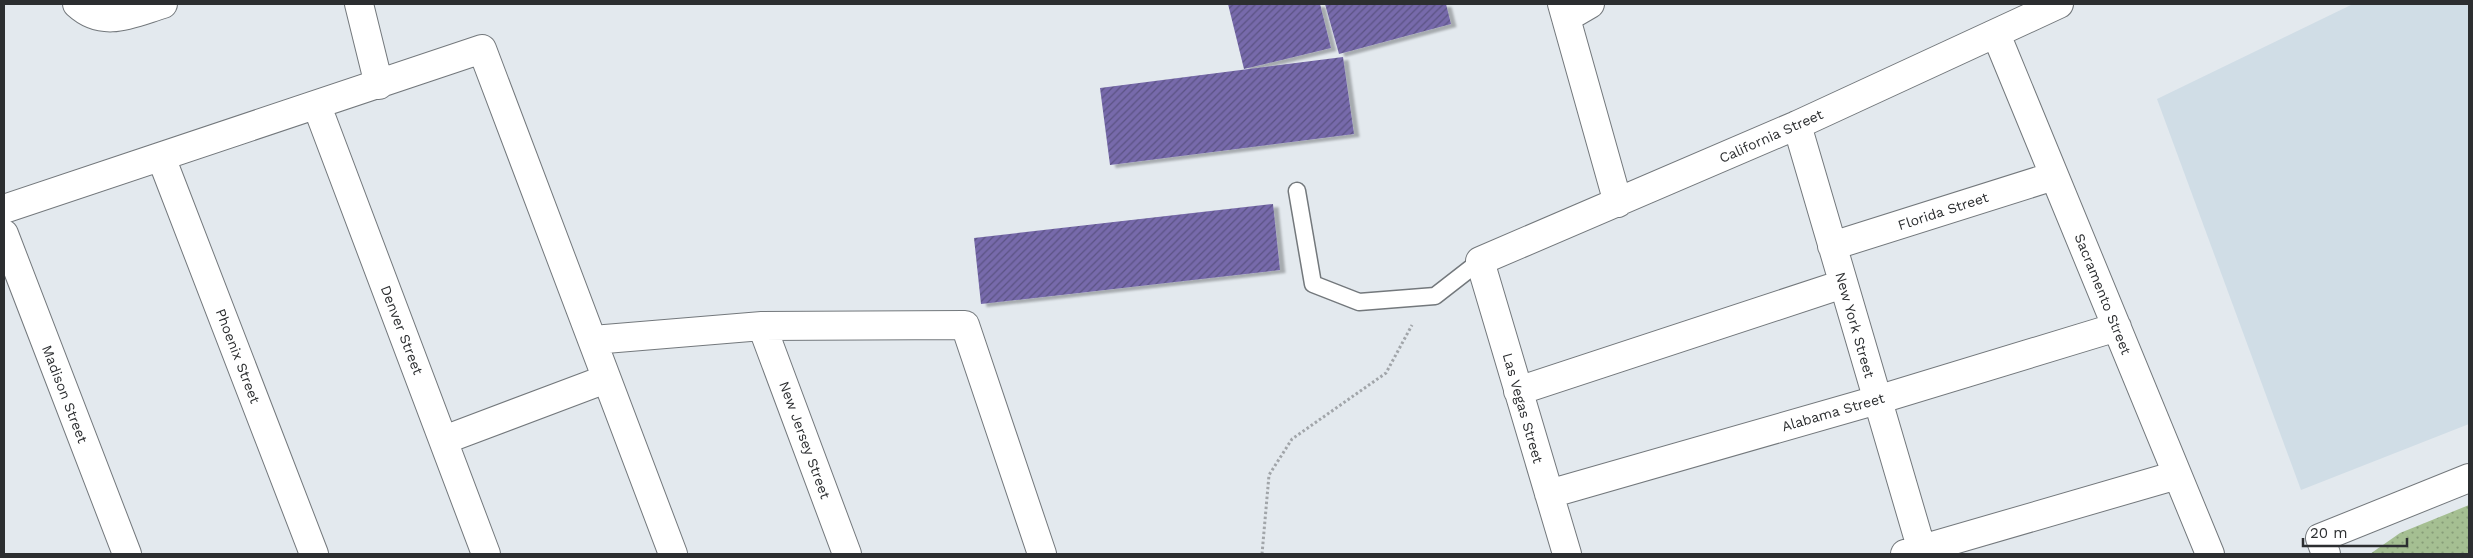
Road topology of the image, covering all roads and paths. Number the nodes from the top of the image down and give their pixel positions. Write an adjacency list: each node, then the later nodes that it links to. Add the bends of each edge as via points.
1 (77, 4): 2 (street, via 114,19)
2 (162, 4)
3 (359, 4): 8 (street)
4 (1590, 4): 6 (street)
5 (2058, 4): 7 (street, California Street)
6 (1564, 11): 14 (street)
7 (1996, 34): 10 (street, California Street); 12 (street, Sacramento Street)
8 (379, 85): 9 (street); 23 (street, via 482,49)
9 (317, 106): 11 (street); 27 (street, Denver Street)
10 (1797, 125): 14 (street, California Street); 17 (street, New York Street)
11 (162, 157): 15 (street); 33 (street, Phoenix Street)
12 (2054, 176): 17 (street, Florida Street); 22 (street, Sacramento Street)
13 (1297, 191): 20 (lane, via 1313,284 1359,302)
14 (1618, 203): 18 (street, California Street)
15 (4, 209)
16 (4, 234): 32 (street, Madison Street)
17 (1832, 246): 19 (street, New York Street)
18 (1480, 261): 20 (lane); 25 (street, Las Vegas Street)
19 (1843, 284): 25 (street); 26 (street, New York Street)
20 (1435, 296): 38 (path, via 1418,313 1386,373 1292,439 1269,474)
21 (762, 326): 23 (street); 36 (street, New Jersey Street); 37 (street, via 966,325)
22 (2117, 326): 26 (street, Alabama Street); 28 (street, Sacramento Street)
23 (593, 340): 24 (street)
24 (606, 379): 27 (street); 35 (street)
25 (1518, 391): 30 (street, Las Vegas Street)
26 (1877, 400): 30 (street, Alabama Street); 31 (street, New York Street)
27 (444, 440): 34 (street, Denver Street)
28 (2177, 475): 31 (street); 40 (street, Sacramento Street)
29 (2469, 478): 41 (street, via 2320,538)
30 (1549, 494): 39 (street, Las Vegas Street)
31 (1916, 553)
32 (127, 554)
33 (314, 554)
34 (486, 554)
35 (673, 554)
36 (847, 554)
37 (1042, 554)
38 (1262, 554)
39 (1566, 554)
40 (2210, 554)
41 (2326, 554)

